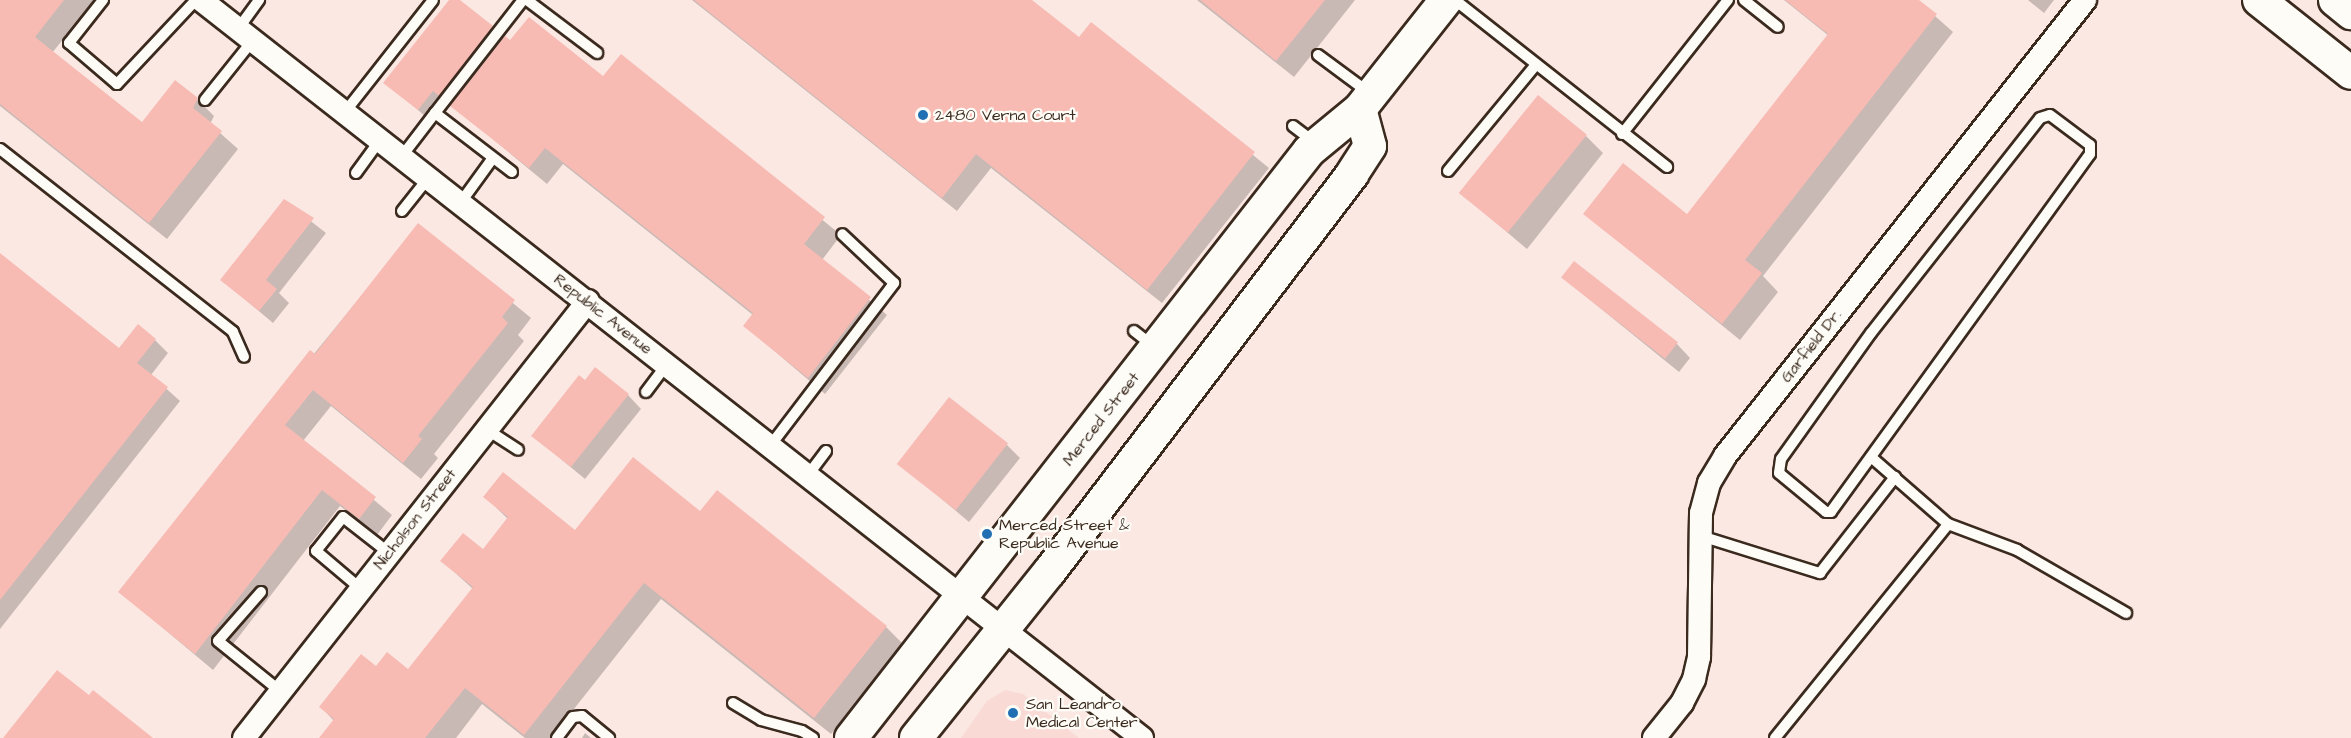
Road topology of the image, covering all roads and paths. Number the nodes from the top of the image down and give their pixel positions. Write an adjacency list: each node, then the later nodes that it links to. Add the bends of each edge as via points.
1 (103, 0): 2 (lane, via 69,42 117,84)
2 (196, 0)
3 (201, 0): 16 (street, Republic Avenue)
4 (260, 0): 16 (lane)
5 (433, 0): 23 (lane)
6 (525, 0): 17 (lane); 24 (lane)
7 (1446, 0): 22 (street, Merced Street)
8 (1455, 0): 19 (lane)
9 (1728, 0): 25 (lane)
10 (1744, 0): 15 (lane)
11 (2085, 0): 50 (street, Garfield Dr., via 1725,456 1709,483 1701,513)
12 (2259, 0): 20 (street)
13 (2335, 0): 14 (street)
14 (2351, 13)
15 (1778, 27)
16 (246, 34): 21 (lane); 23 (street, Republic Avenue)
17 (597, 53)
18 (1318, 55): 22 (lane)
19 (1535, 66): 25 (lane); 31 (lane)
20 (2351, 73)
21 (205, 100)
22 (1366, 102): 54 (street, Merced Street, via 1305,135 1145,340 1117,390); 56 (street, via 1370,146 1352,174)
23 (345, 112): 26 (street, Republic Avenue)
24 (435, 113): 28 (lane); 29 (lane)
25 (1622, 134): 30 (lane)
26 (381, 140): 28 (street, Republic Avenue); 32 (lane)
27 (0, 150): 39 (lane, via 233,332)
28 (402, 156): 34 (street, Republic Avenue)
29 (493, 158): 33 (lane); 35 (lane)
30 (1667, 167)
31 (1448, 171)
32 (356, 172)
33 (512, 172)
34 (429, 177): 35 (street, Republic Avenue); 36 (lane)
35 (461, 202): 38 (street, Republic Avenue)
36 (402, 211)
37 (842, 234): 43 (lane, via 894,283)
38 (588, 301): 40 (street, Republic Avenue); 42 (street, Nicholson Street)
39 (243, 357)
40 (667, 364): 41 (lane); 43 (street, Republic Avenue)
41 (646, 392)
42 (486, 429): 44 (lane); 51 (street, Nicholson Street)
43 (770, 446): 47 (street, Republic Avenue)
44 (518, 450)
45 (826, 451): 47 (lane)
46 (1871, 457): 46 (lane, via 2090,154 2090,145 2050,116 2040,118 1870,333 1781,459 1779,473 1831,512); 48 (lane)
47 (808, 475): 54 (street, Republic Avenue)
48 (1895, 477): 49 (lane); 50 (lane, via 1820,573)
49 (1948, 524): 55 (lane, via 2017,550); 67 (lane)
50 (1701, 536): 66 (street, Garfield Dr., via 1699,657 1694,679 1682,703)
51 (389, 553): 52 (street, Nicholson Street); 52 (lane, via 343,517 316,551)
52 (361, 589): 57 (street, Nicholson Street)
53 (261, 592): 57 (lane, via 218,641)
54 (963, 598): 56 (street, Republic Avenue); 63 (street, Merced Street)
55 (2127, 613)
56 (1003, 631): 64 (street); 65 (street, Republic Avenue)
57 (280, 691): 59 (street, Nicholson Street)
58 (733, 703): 62 (lane, via 761,720 802,731)
59 (243, 738)
60 (557, 738): 61 (lane, via 573,717 582,716)
61 (609, 738)
62 (813, 738)
63 (851, 738)
64 (916, 738)
65 (1142, 738)
66 (1654, 738)
67 (1775, 738)

